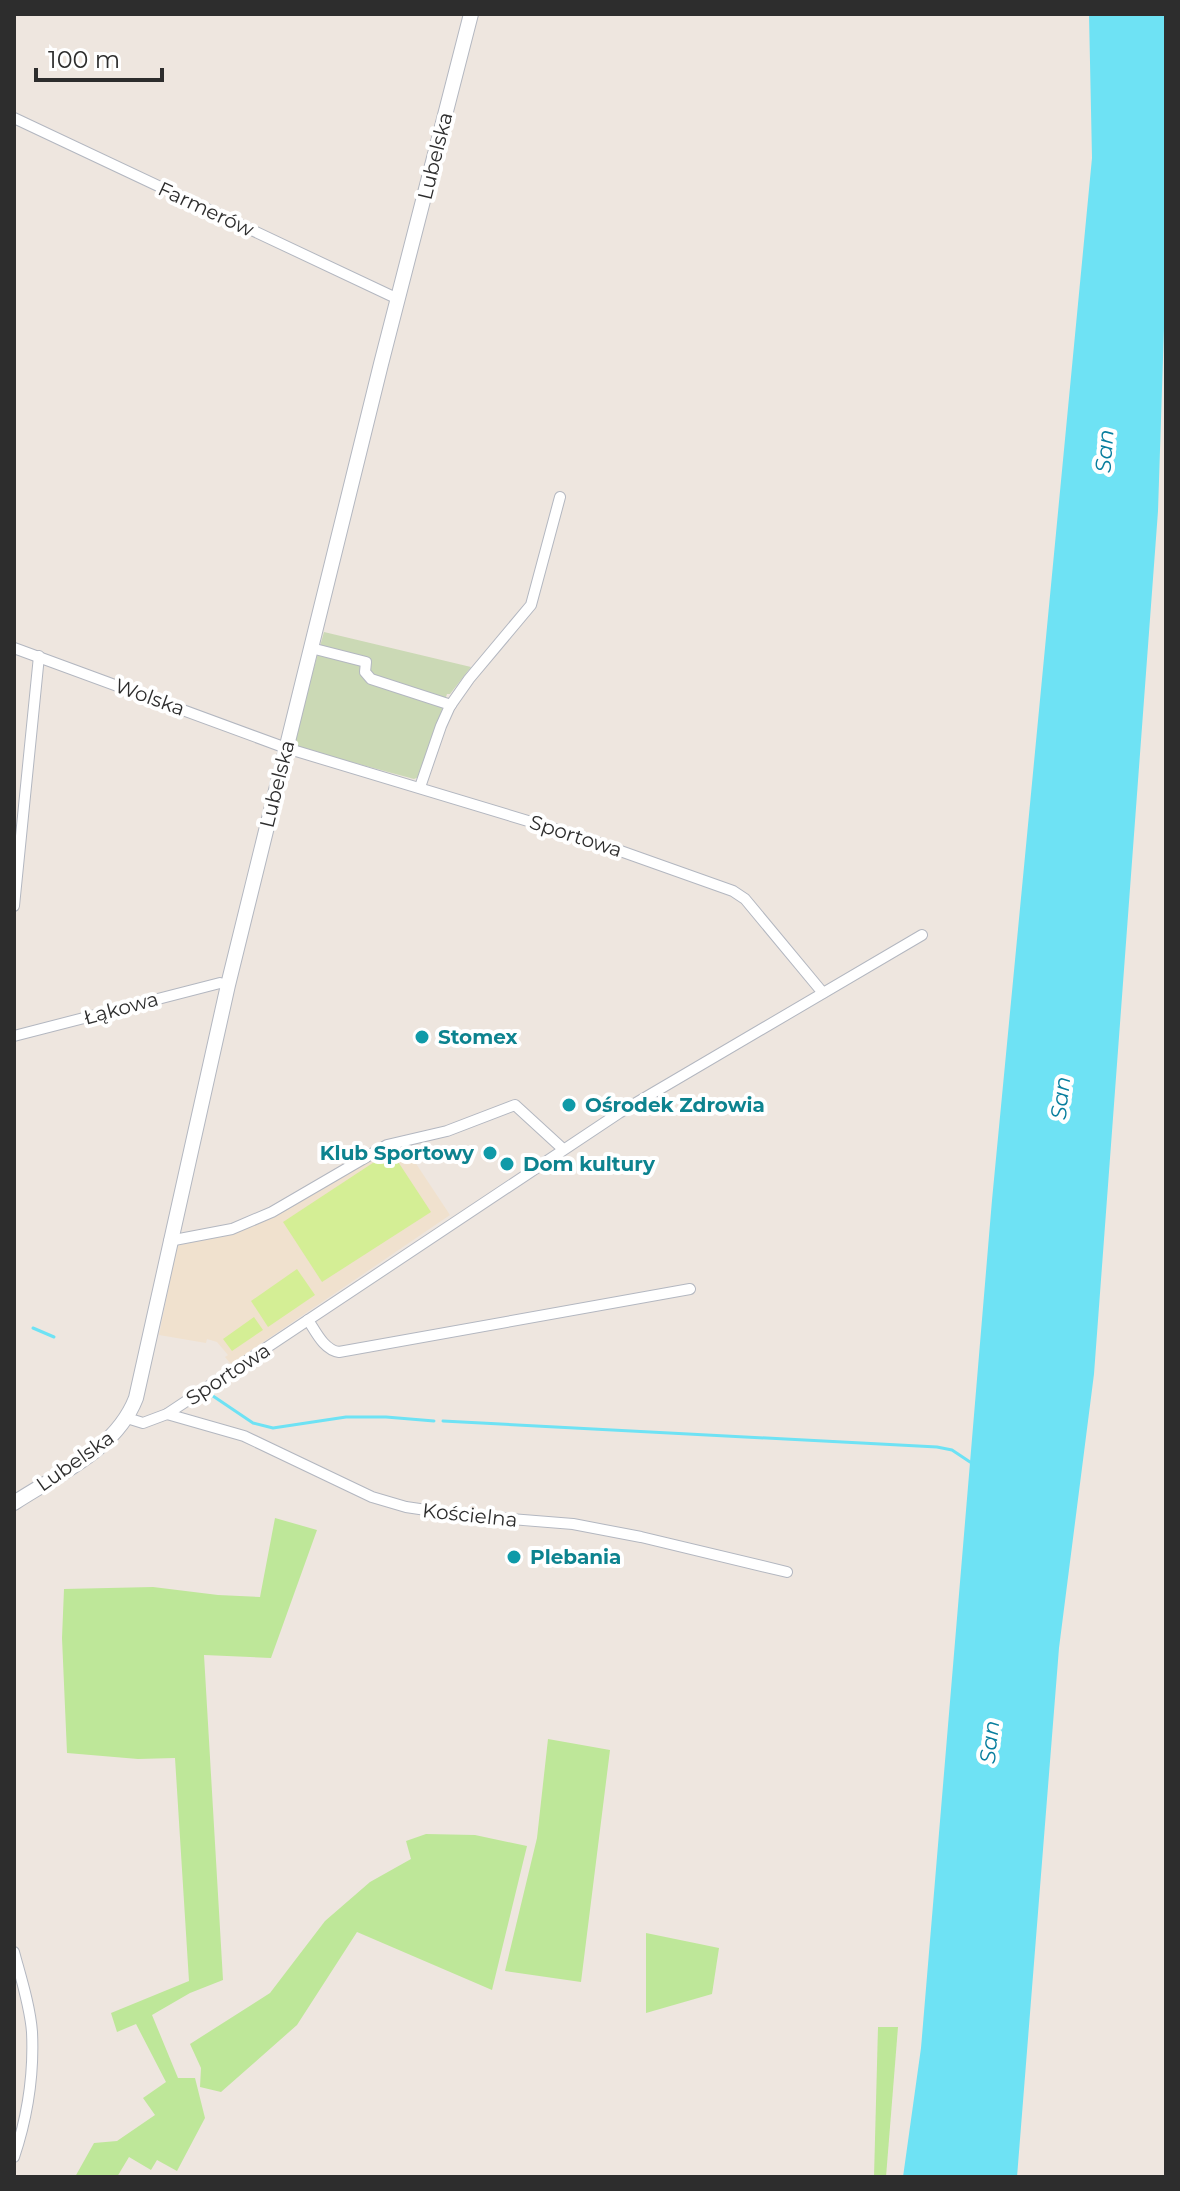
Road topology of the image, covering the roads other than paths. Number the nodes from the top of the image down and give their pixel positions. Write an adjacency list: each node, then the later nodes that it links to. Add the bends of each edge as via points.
1 (471, 14): 3 (main road, Lubelska)
2 (14, 118): 3 (street, Farmerów)
3 (398, 299): 6 (main road, Lubelska)
4 (560, 497): 8 (street, via 531,605)
5 (14, 648): 7 (street, Wolska)
6 (311, 648): 8 (street, via 366,662 371,679); 9 (main road, Lubelska)
7 (39, 656): 9 (street, Wolska); 11 (street)
8 (451, 705): 10 (street)
9 (286, 748): 10 (street, Sportowa); 13 (main road, Lubelska)
10 (420, 787): 14 (street, Sportowa, via 733,891)
11 (14, 906)
12 (922, 935): 14 (street, Sportowa)
13 (228, 985): 15 (street, Łąkowa); 17 (main road, Lubelska)
14 (823, 993): 16 (street, Sportowa)
15 (14, 1036)
16 (563, 1149): 17 (street, via 515,1105 447,1131 387,1145 272,1212 232,1229); 19 (street, Sportowa)
17 (169, 1241): 21 (main road, Lubelska)
18 (690, 1289): 19 (street, via 339,1352 326,1347)
19 (308, 1320): 20 (street, Sportowa)
20 (167, 1414): 21 (street, Sportowa, via 143,1423); 23 (street, Kościelna, via 244,1436 372,1497 406,1507 573,1524)
21 (127, 1418): 22 (main road, Lubelska, via 105,1443)
22 (14, 1503)
23 (787, 1572)
24 (14, 1952): 25 (street, via 32,2032 25,2116)
25 (14, 2157)

